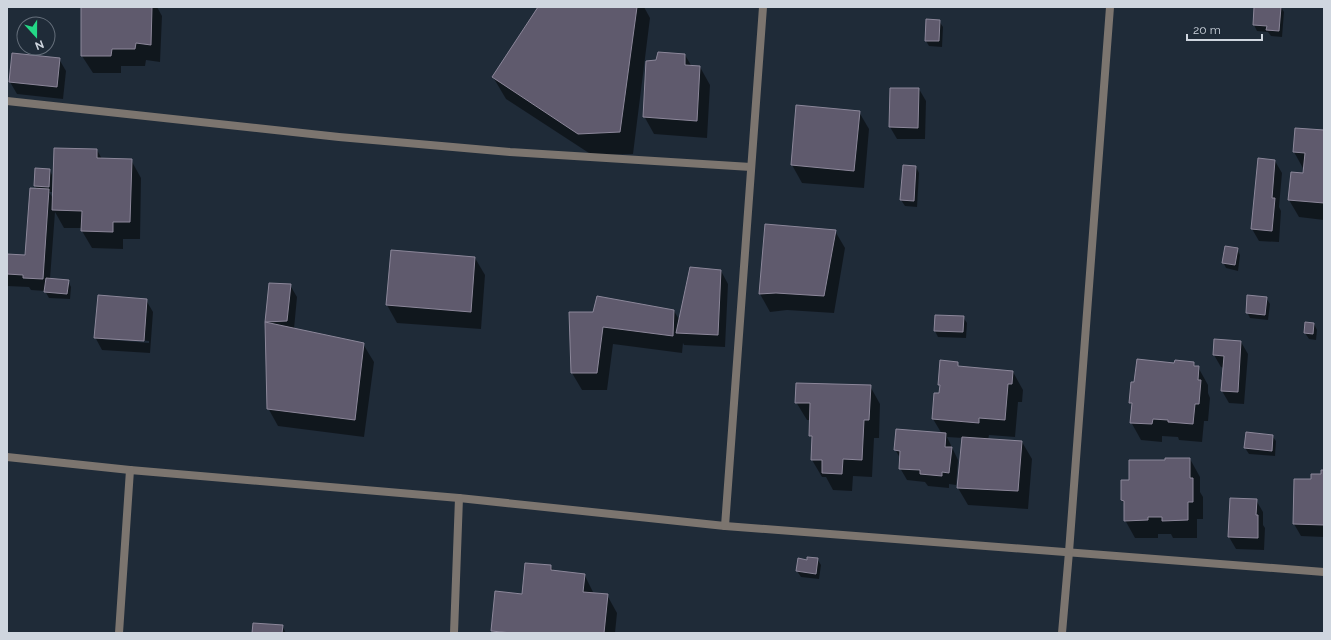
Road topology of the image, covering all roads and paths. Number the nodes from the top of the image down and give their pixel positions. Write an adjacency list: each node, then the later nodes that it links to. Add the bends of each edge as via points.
1 (764, 7): 4 (street)
2 (1110, 7): 9 (street)
3 (7, 101): 4 (street, via 355,139 510,152)
4 (751, 167): 8 (street)
5 (7, 457): 6 (street)
6 (130, 470): 7 (street); 11 (street)
7 (459, 498): 8 (street); 12 (street)
8 (725, 526): 9 (street)
9 (1069, 552): 10 (street); 13 (street)
10 (1324, 572)
11 (118, 633)
12 (454, 633)
13 (1062, 633)

